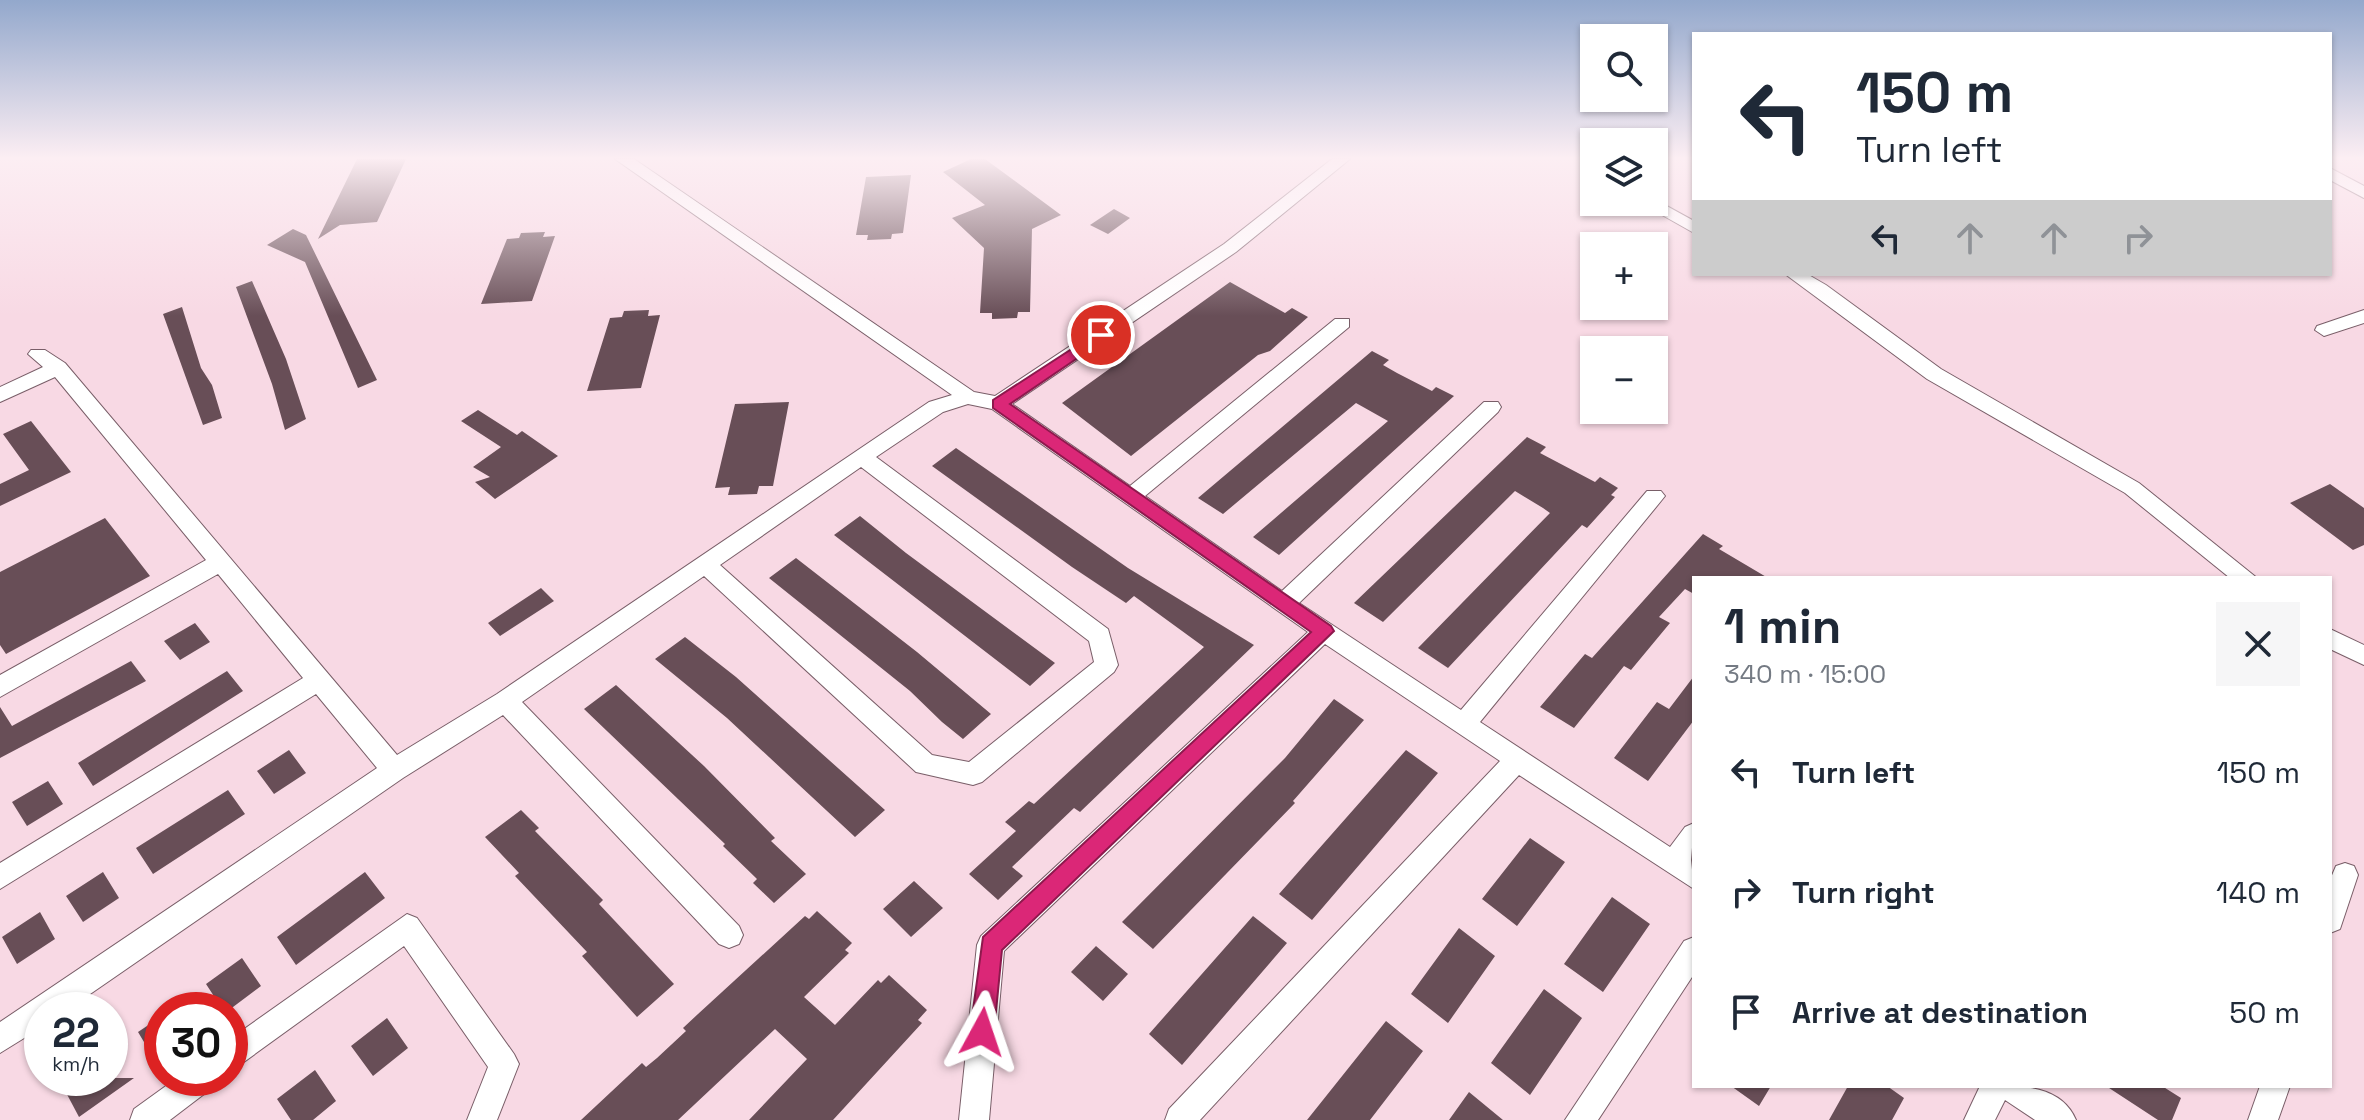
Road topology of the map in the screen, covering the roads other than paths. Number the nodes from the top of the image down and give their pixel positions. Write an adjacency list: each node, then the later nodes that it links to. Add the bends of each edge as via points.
1 (699, 211): 12 (street)
2 (1276, 211): 13 (street)
3 (1668, 214): 4 (street)
4 (1692, 227)
5 (1797, 276): 20 (street, via 1934,374 2132,488)
6 (2364, 316): 8 (street)
7 (1342, 323): 16 (street)
8 (2324, 330)
9 (38, 354): 10 (street)
10 (58, 368): 11 (street); 18 (street)
11 (0, 395)
12 (968, 397): 13 (street); 15 (street, via 936,407)
13 (998, 404): 16 (street)
14 (1491, 407): 21 (street)
15 (861, 457): 19 (street); 19 (street, via 1100,636 1106,665 973,774 925,764)
16 (1131, 496): 21 (street)
17 (1654, 496): 28 (street)
18 (221, 562): 25 (street); 26 (street)
19 (706, 565): 27 (street)
20 (2243, 576)
21 (1283, 604): 22 (street)
22 (1324, 631): 28 (street); 48 (street, via 991,945)
23 (2332, 639): 24 (street)
24 (2364, 656)
25 (319, 680): 30 (street); 34 (street)
26 (0, 687)
27 (505, 701): 30 (street); 36 (street)
28 (1464, 724): 29 (street)
29 (1517, 760): 32 (street); 49 (street)
30 (394, 770): 38 (street)
31 (1692, 842): 32 (street)
32 (1684, 870)
33 (2345, 875): 35 (street)
34 (0, 877)
35 (2332, 914)
36 (729, 935)
37 (1692, 953): 50 (street)
38 (68, 992)
39 (24, 1022): 40 (street)
40 (0, 1039)
41 (248, 1044): 47 (street, via 407,927 504,1064)
42 (1995, 1088): 51 (street)
43 (2013, 1088): 52 (street)
44 (2274, 1088): 53 (street)
45 (178, 1096): 46 (street)
46 (145, 1120)
47 (482, 1120)
48 (974, 1120)
49 (1180, 1120)
50 (1580, 1120)
51 (1979, 1120)
52 (2061, 1120)
53 (2263, 1120)

